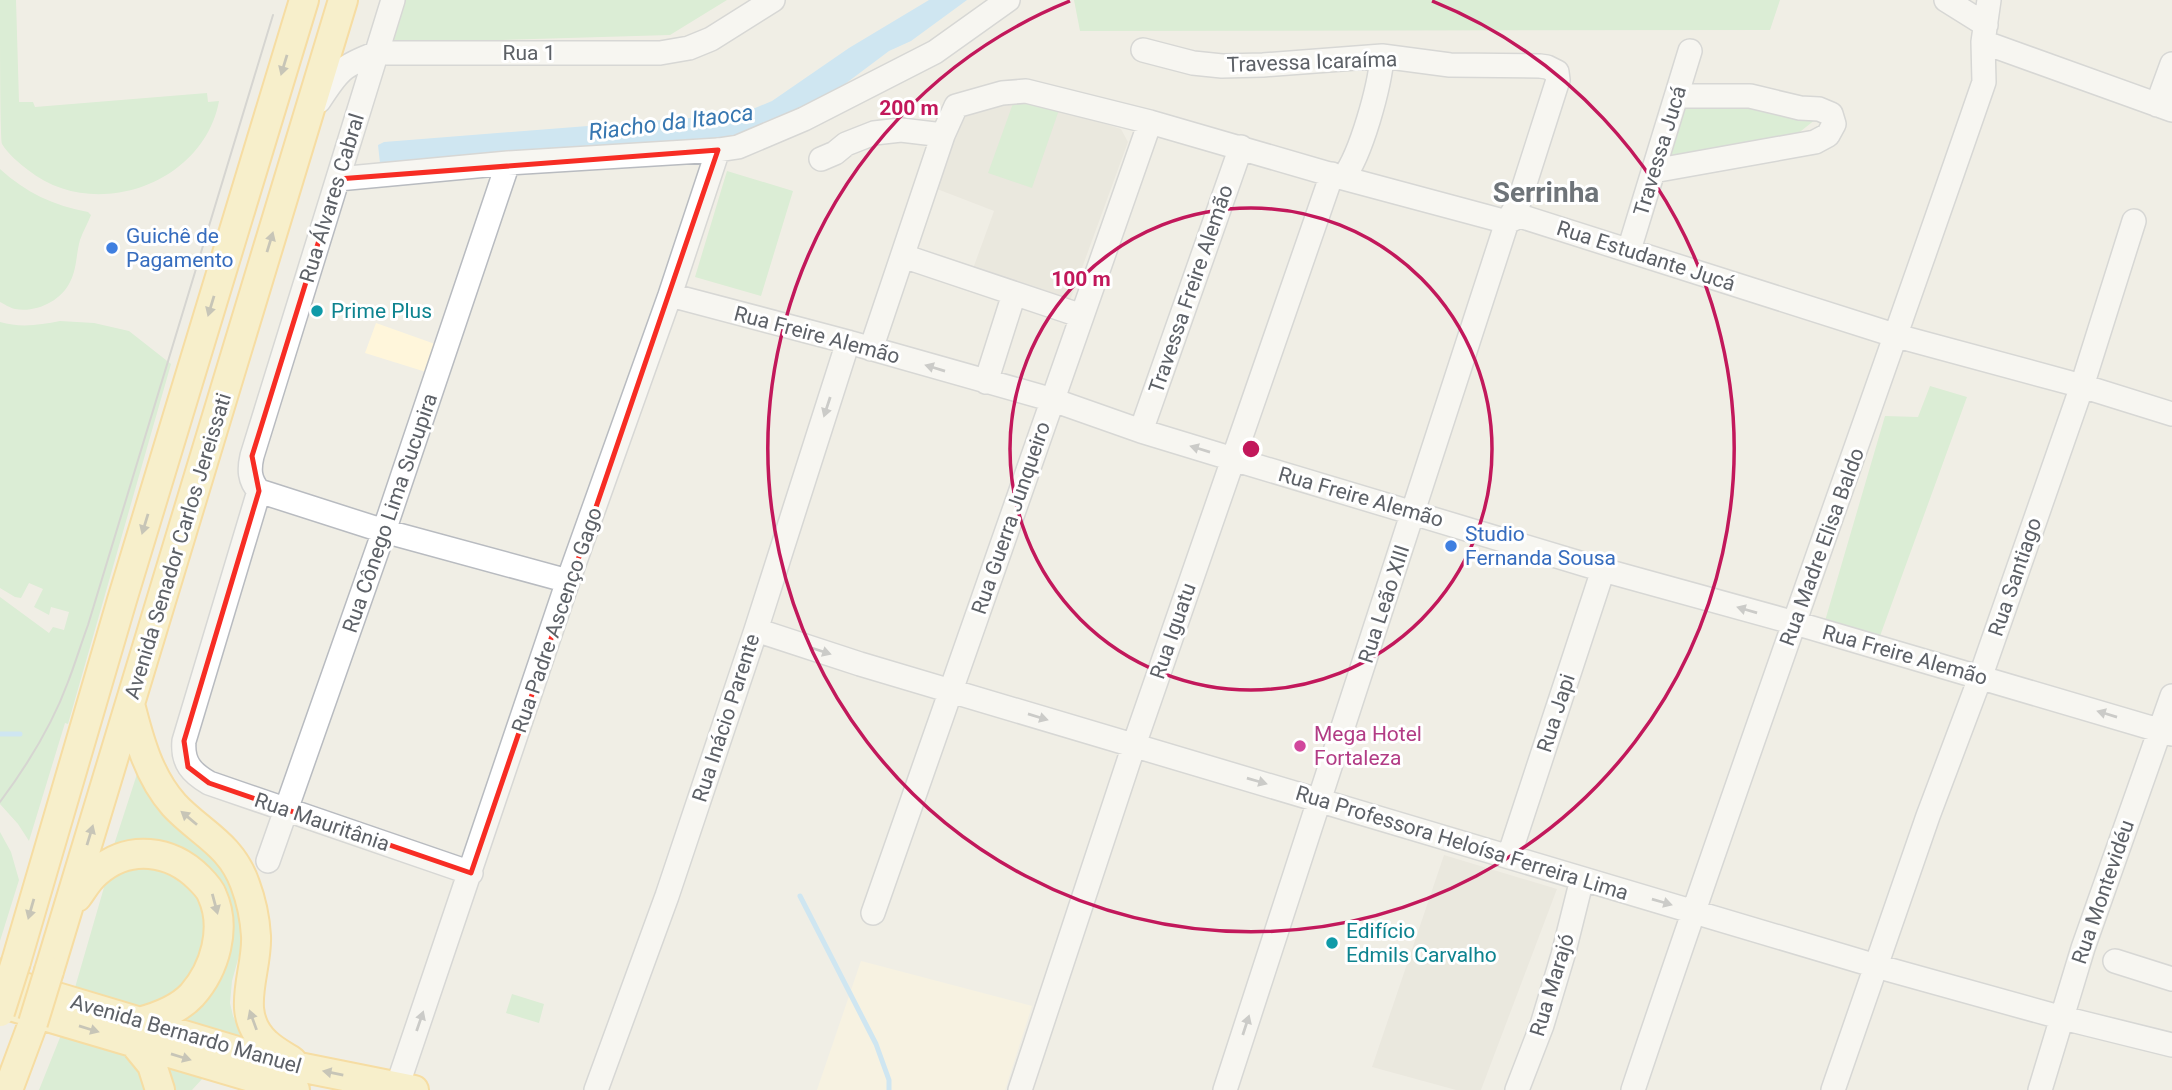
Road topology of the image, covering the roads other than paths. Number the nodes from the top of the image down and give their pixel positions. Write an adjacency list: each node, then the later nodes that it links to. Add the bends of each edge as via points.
1 (304, 0): 67 (main road, Avenida Senador Carlos Jereissati, one-way to 67)
2 (343, 0): 18 (main road, Avenida Senador Carlos Jereissati)
3 (393, 0): 11 (street, Rua Álvares Cabral)
4 (773, 0): 11 (street, Rua 1, via 711,38 660,53)
5 (1008, 0): 21 (street, via 936,52 804,119)
6 (1946, 0): 8 (street)
7 (1989, 0): 8 (street, Rua Madre Elisa Baldo)
8 (1984, 34): 16 (street); 34 (street, Rua Madre Elisa Baldo, via 1984,82)
9 (1143, 50): 12 (street, Travessa Icaraíma, via 1222,66)
10 (1690, 51): 15 (street, Travessa Jucá)
11 (377, 53): 18 (street, Rua 1, via 336,74); 26 (street, Rua Álvares Cabral)
12 (1382, 56): 14 (street, Travessa Icaraíma, via 1450,65 1547,67 1557,72); 25 (street, Rua Iguatu, via 1355,158)
13 (2172, 64): 16 (street)
14 (1558, 80): 28 (street, Rua Leão XIII, via 1519,202)
15 (1678, 96): 24 (street, Travessa Jucá); 24 (street, via 1750,96 1819,109 1830,114 1834,124 1828,135 1815,142)
16 (2165, 107)
17 (1150, 122): 19 (street, Rua Estudante Jucá, via 1026,91 956,106); 20 (street, Rua Estudante Jucá); 33 (street, Rua Guerra Junqueiro)
18 (305, 125): 53 (main road, Avenida Senador Carlos Jereissati, one-way to 18)
19 (943, 135): 22 (street, via 901,130 874,133); 30 (street)
20 (1241, 147): 25 (street, Rua Estudante Jucá); 41 (street, Travessa Freire Alemão)
21 (718, 150): 23 (street); 32 (street, Rua Padre Ascenço Gago)
22 (821, 159)
23 (508, 163): 26 (street); 45 (street, Rua Cônego Lima Sucupira)
24 (1653, 171): 29 (street, Travessa Jucá)
25 (1338, 176): 28 (street, Rua Estudante Jucá); 42 (street, Rua Iguatu)
26 (338, 180): 43 (street, Rua Álvares Cabral, via 252,456 250,476)
27 (2134, 221): 38 (street, Rua Santiago)
28 (1507, 222): 29 (street, Rua Estudante Jucá, via 1520,216); 44 (street, Rua Leão XIII)
29 (1629, 250): 34 (street, Rua Estudante Jucá)
30 (903, 256): 31 (street); 36 (street)
31 (1014, 294): 33 (street); 37 (street)
32 (670, 295): 35 (street, Rua Freire Alemão); 47 (street, Rua Padre Ascenço Gago)
33 (1082, 316): 39 (street, Rua Guerra Junqueiro)
34 (1897, 336): 38 (street, Rua Estudante Jucá); 48 (street, Rua Madre Elisa Baldo)
35 (848, 342): 36 (street, Rua Freire Alemão); 49 (street, Rua Inácio Parente, one-way to 49)
36 (872, 349): 37 (street, Rua Freire Alemão, one-way to 36)
37 (986, 382): 39 (street, Rua Freire Alemão)
38 (2082, 386): 40 (street, Rua Estudante Jucá); 50 (street, Rua Santiago)
39 (1053, 400): 41 (street, Rua Freire Alemão); 51 (street, Rua Guerra Junqueiro)
40 (2172, 414)
41 (1141, 431): 42 (street, Rua Freire Alemão, one-way to 41)
42 (1233, 459): 44 (street, Rua Freire Alemão); 55 (street, Rua Iguatu)
43 (260, 491): 45 (street); 57 (street, Rua Mauritânia, via 184,741 184,757 188,767 209,783)
44 (1414, 512): 46 (street, Rua Freire Alemão); 56 (street, Rua Leão XIII)
45 (384, 531): 47 (street); 57 (street, Rua Cônego Lima Sucupira)
46 (1603, 570): 48 (street, Rua Freire Alemão, one-way to 46); 58 (street, Rua Japi)
47 (568, 582): 60 (street, Rua Padre Ascenço Gago)
48 (1794, 623): 50 (street, Rua Freire Alemão); 63 (street, Rua Madre Elisa Baldo)
49 (756, 630): 51 (street, Rua Professora Heloísa Ferreira Lima, one-way to 51); 79 (street, Rua Inácio Parente)
50 (1980, 678): 54 (street, Rua Freire Alemão, one-way to 50); 66 (street, Rua Santiago)
51 (950, 691): 55 (street, Rua Professora Heloísa Ferreira Lima, one-way to 55); 64 (street, Rua Guerra Junqueiro)
52 (2172, 696): 54 (street, Rua Montevidéu)
53 (130, 704): 62 (main road, Avenida Senador Carlos Jereissati, one-way to 53); 74 (main road, one-way to 53, via 265,1042 251,1016 247,999 256,938 244,881 217,840 162,791)
54 (2165, 732): 71 (street, Rua Montevidéu, via 2083,948)
55 (1134, 746): 56 (street, Rua Professora Heloísa Ferreira Lima, one-way to 56); 80 (street, Rua Iguatu)
56 (1320, 800): 58 (street, Rua Professora Heloísa Ferreira Lima); 81 (street, Rua Leão XIII, one-way to 56)
57 (286, 811): 59 (street, Rua Cônego Lima Sucupira); 60 (street, Rua Mauritânia)
58 (1509, 856): 61 (street, Rua Professora Heloísa Ferreira Lima)
59 (268, 861)
60 (471, 873): 76 (street, Rua Padre Ascenço Gago, one-way to 60)
61 (1582, 879): 63 (street, Rua Professora Heloísa Ferreira Lima, one-way to 63); 82 (street, Rua Marajó, via 1542,1025)
62 (68, 907): 72 (main road, one-way to 72, via 97,872 138,854 159,854 181,862 212,892 218,942 210,970 191,997); 77 (main road, Avenida Senador Carlos Jereissati, bridge)
63 (1693, 911): 66 (street, Rua Professora Heloísa Ferreira Lima); 83 (street, Rua Madre Elisa Baldo)
64 (873, 913)
65 (2115, 961): 68 (street)
66 (1876, 966): 71 (street, Rua Professora Heloísa Ferreira Lima); 84 (street, Rua Santiago)
67 (8, 971): 70 (main road, Avenida Senador Carlos Jereissati, bridge); 72 (main road, Avenida Bernardo Manuel)
68 (2172, 979)
69 (0, 1003): 72 (main road, Avenida Bernardo Manuel, one-way to 72)
70 (0, 1012)
71 (2063, 1018): 73 (street, Rua Professora Heloísa Ferreira Lima); 85 (street, Rua Montevidéu)
72 (137, 1032): 74 (main road, Avenida Bernardo Manuel, via 274,1062); 75 (main road, Avenida Bernardo Manuel, one-way to 75); 78 (main road)
73 (2172, 1045)
74 (298, 1079): 75 (main road, Avenida Bernardo Manuel); 76 (main road, Avenida Bernardo Manuel, one-way to 74)
75 (218, 1080)
76 (403, 1088)
77 (9, 1090)
78 (160, 1090)
79 (596, 1090)
80 (1020, 1090)
81 (1225, 1090)
82 (1517, 1090)
83 (1633, 1090)
84 (1833, 1090)
85 (2040, 1090)

